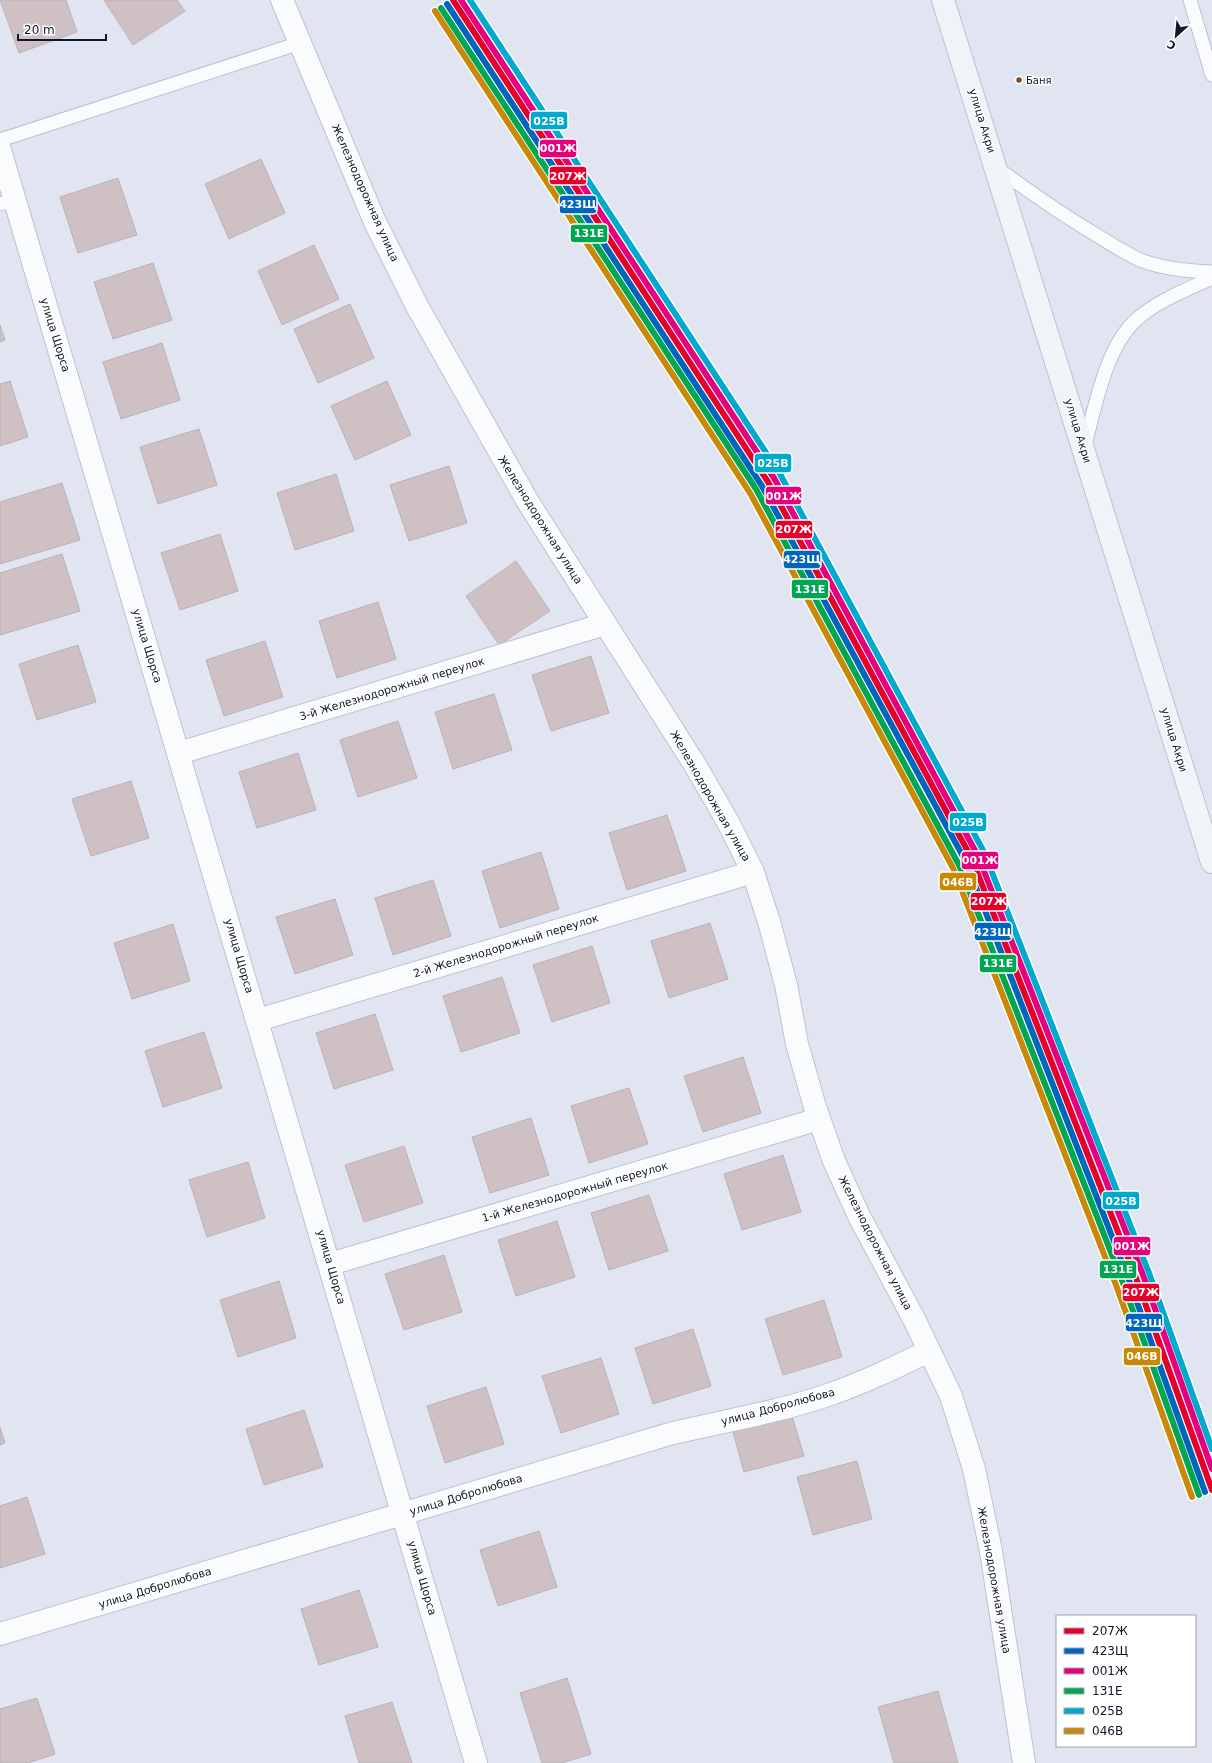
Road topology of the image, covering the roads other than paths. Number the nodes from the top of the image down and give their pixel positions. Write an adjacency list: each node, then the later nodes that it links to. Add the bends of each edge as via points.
1 (282, 0): 4 (street, Железнодорожная улица)
2 (943, 0): 8 (main road, улица Акри)
3 (1190, 0): 5 (lane)
4 (300, 43): 6 (lane); 13 (street, Железнодорожная улица, via 375,222 417,306 528,502)
5 (1211, 68)
6 (0, 140)
7 (0, 150): 9 (street, улица Щорса)
8 (996, 168): 10 (lane, via 1059,212 1140,260 1163,267); 12 (main road, улица Акри)
9 (7, 201): 14 (street, улица Щорса)
10 (1212, 272)
11 (1212, 278): 12 (lane, via 1156,305 1136,320 1122,338 1103,382)
12 (1084, 450): 15 (main road, улица Акри)
13 (605, 624): 14 (street, 3-й Железнодорожный переулок); 16 (street, Железнодорожная улица, via 695,765)
14 (179, 753): 17 (street, улица Щорса)
15 (1211, 853)
16 (753, 872): 17 (street, 2-й Железнодорожный переулок); 18 (street, Железнодорожная улица, via 786,985 797,1044)
17 (258, 1020): 19 (street, улица Щорса)
18 (819, 1120): 19 (street, 1-й Железнодорожный переулок); 20 (street, Железнодорожная улица, via 859,1216)
19 (330, 1264): 21 (street, улица Щорса)
20 (929, 1351): 21 (street, улица Добролюбова, via 875,1378 827,1396 673,1433); 24 (street, Железнодорожная улица, via 951,1396 974,1469 992,1551)
21 (403, 1514): 22 (street, улица Добролюбова); 23 (street, улица Щорса)
22 (0, 1634)
23 (476, 1763)
24 (1024, 1763)

